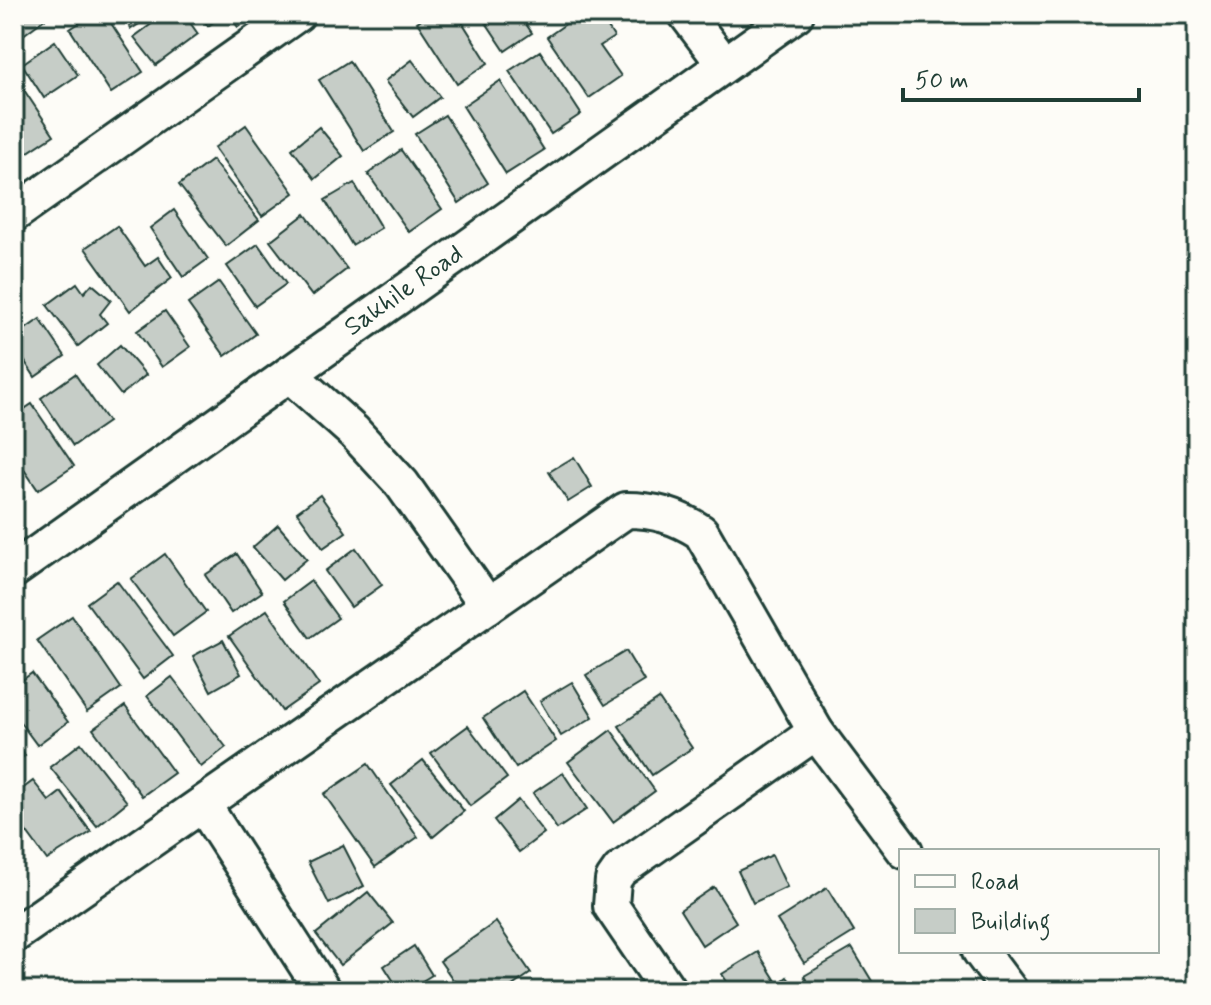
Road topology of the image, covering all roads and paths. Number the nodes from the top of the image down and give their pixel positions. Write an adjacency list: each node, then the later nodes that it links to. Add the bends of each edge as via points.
1 (297, 14): 5 (street)
2 (686, 14): 4 (street)
3 (796, 14): 4 (street, Sakhile Road)
4 (724, 64): 6 (street, Sakhile Road)
5 (14, 214)
6 (289, 374): 7 (street, Sakhile Road); 8 (street, via 402,484)
7 (15, 567)
8 (488, 606): 9 (street, via 626,510 653,510 682,520 701,532); 10 (street)
9 (816, 732): 11 (street); 15 (street, via 613,880 611,906)
10 (204, 806): 12 (street); 14 (street)
11 (904, 849)
12 (14, 935)
13 (982, 953): 16 (street)
14 (323, 991)
15 (669, 991)
16 (1010, 991)

